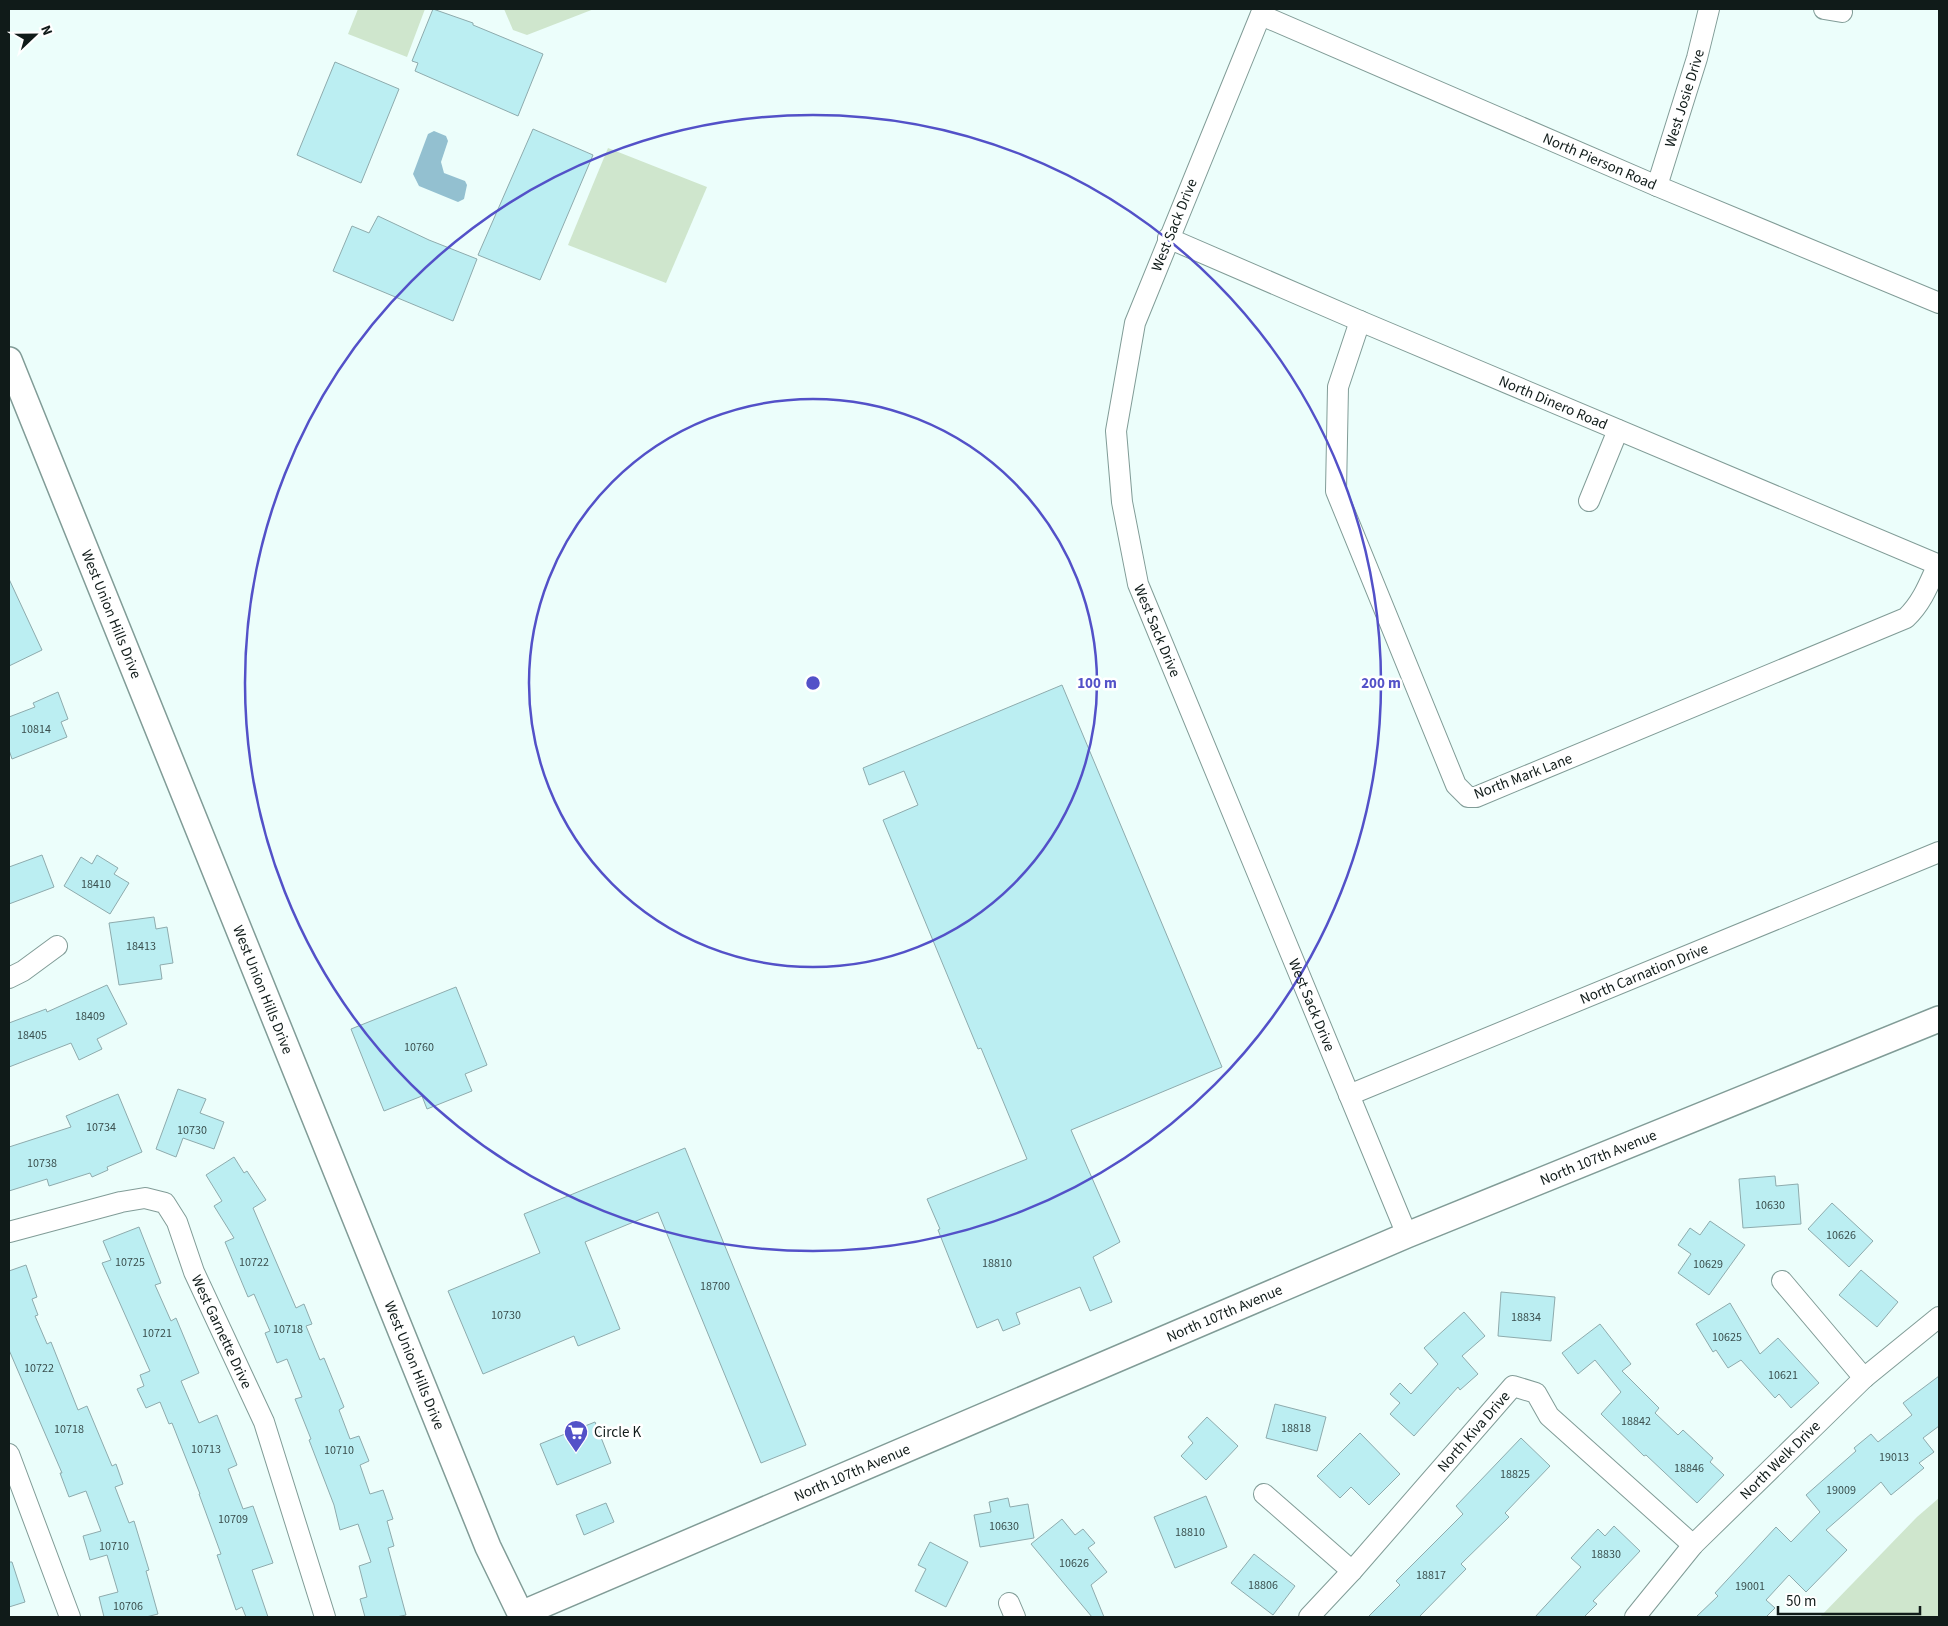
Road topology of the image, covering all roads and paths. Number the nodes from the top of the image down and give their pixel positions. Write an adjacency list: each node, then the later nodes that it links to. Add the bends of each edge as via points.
1 (1709, 9): 3 (street, West Josie Drive)
2 (1262, 12): 3 (street, North Pierson Road); 4 (street, West Sack Drive)
3 (1657, 186): 5 (street, North Pierson Road)
4 (1168, 238): 6 (street, North Dinero Road); 15 (street, West Sack Drive, via 1134,323 1116,431 1122,502 1138,584)
5 (1939, 303)
6 (1360, 321): 8 (street, North Dinero Road); 10 (street, North Mark Lane, via 1338,387 1336,491 1456,785 1468,797 1476,797 1906,618 1923,598)
7 (9, 360): 25 (main road, West Union Hills Drive, via 484,1538)
8 (1618, 430): 9 (street); 10 (street, North Dinero Road)
9 (1589, 501)
10 (1939, 564)
11 (1939, 852): 15 (street, North Carnation Drive)
12 (57, 946): 13 (street)
13 (9, 978)
14 (1939, 1019): 17 (main road, North 107th Avenue)
15 (1349, 1095): 17 (street, West Sack Drive)
16 (9, 1232): 27 (street, West Garnette Drive, via 121,1202 145,1198 165,1203 177,1222 194,1272 264,1422)
17 (1407, 1235): 25 (main road, North 107th Avenue)
18 (1782, 1281): 20 (street)
19 (1939, 1317): 20 (street, North Welk Drive)
20 (1864, 1378): 23 (street, North Welk Drive)
21 (9, 1454): 26 (street)
22 (1264, 1494): 24 (street)
23 (1693, 1545): 24 (street, North Kiva Drive, via 1549,1416 1536,1393 1513,1386); 29 (street, North Welk Drive)
24 (1352, 1571): 28 (street, North Kiva Drive)
25 (519, 1616)
26 (70, 1617)
27 (326, 1617)
28 (1310, 1617)
29 (1636, 1617)

